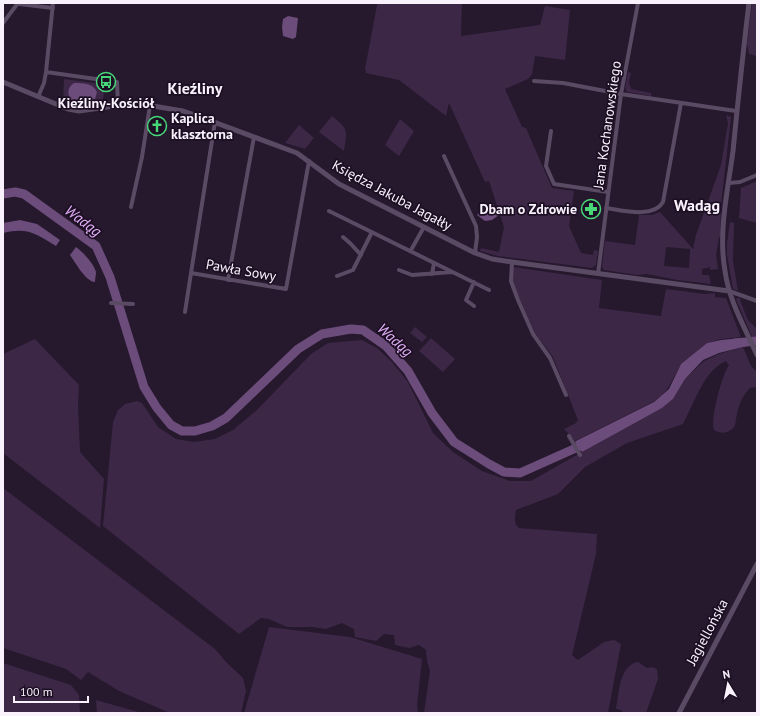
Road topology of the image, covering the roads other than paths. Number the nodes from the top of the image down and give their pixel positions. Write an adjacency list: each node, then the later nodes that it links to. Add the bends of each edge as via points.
1 (19, 3): 5 (street); 6 (street)
2 (54, 3): 5 (street)
3 (638, 3): 10 (street, Jana Kochanowskiego)
4 (748, 3): 15 (street)
5 (53, 8): 7 (street)
6 (3, 23)
7 (46, 72): 11 (street); 13 (street, via 117,82)
8 (534, 81): 10 (street, via 563,83)
9 (3, 82): 11 (street, Księdza Jakuba Jagałły)
10 (621, 94): 12 (street); 23 (street, Jana Kochanowskiego)
11 (38, 97): 13 (street, Księdza Jakuba Jagałły, via 79,111)
12 (681, 103): 15 (street); 25 (street, via 661,206 651,212)
13 (118, 105): 14 (street, Księdza Jakuba Jagałły)
14 (150, 105): 16 (street, Księdza Jakuba Jagałły, via 182,111); 24 (street)
15 (736, 111): 22 (street)
16 (215, 122): 18 (street, Księdza Jakuba Jagałły); 37 (street, Pawła Sowy)
17 (551, 131): 23 (street, via 546,166 554,184)
18 (254, 137): 20 (street, Księdza Jakuba Jagałły, via 284,147); 41 (street)
19 (444, 156): 31 (street, Księdza Jakuba Jagałły, via 476,226)
20 (309, 161): 27 (street, Księdza Jakuba Jagałły, via 339,184); 41 (street, Pawła Sowy, via 286,289)
21 (757, 175): 22 (street, via 740,182)
22 (729, 183): 44 (street, via 722,242)
23 (608, 192): 25 (street, Jana Kochanowskiego)
24 (131, 207)
25 (606, 208): 39 (street, Jana Kochanowskiego)
26 (329, 210): 28 (street)
27 (424, 227): 30 (street); 31 (street, Księdza Jakuba Jagałły)
28 (372, 232): 30 (street); 32 (street)
29 (343, 237): 32 (street)
30 (411, 250): 34 (street)
31 (475, 253): 33 (street, Księdza Jakuba Jagałły)
32 (361, 255): 40 (street, via 353,270)
33 (512, 262): 39 (street, Księdza Jakuba Jagałły); 51 (street, via 511,281 518,300 533,334 550,358)
34 (434, 263): 36 (street); 38 (street)
35 (399, 270): 38 (street, via 412,275)
36 (452, 272): 38 (street); 42 (street)
37 (191, 273): 41 (street, Pawła Sowy); 49 (street)
38 (432, 274)
39 (598, 274): 44 (street, Księdza Jakuba Jagałły)
40 (337, 276)
41 (228, 280)
42 (474, 282): 43 (street); 48 (street, via 466,300)
43 (490, 290)
44 (729, 291): 45 (street); 50 (street)
45 (757, 301)
46 (111, 303): 47 (street)
47 (133, 304)
48 (474, 306)
49 (185, 312)
50 (757, 355)
51 (566, 395)
52 (569, 436): 53 (street)
53 (580, 455)
54 (757, 564): 55 (street, Jagiellońska)
55 (679, 713)

